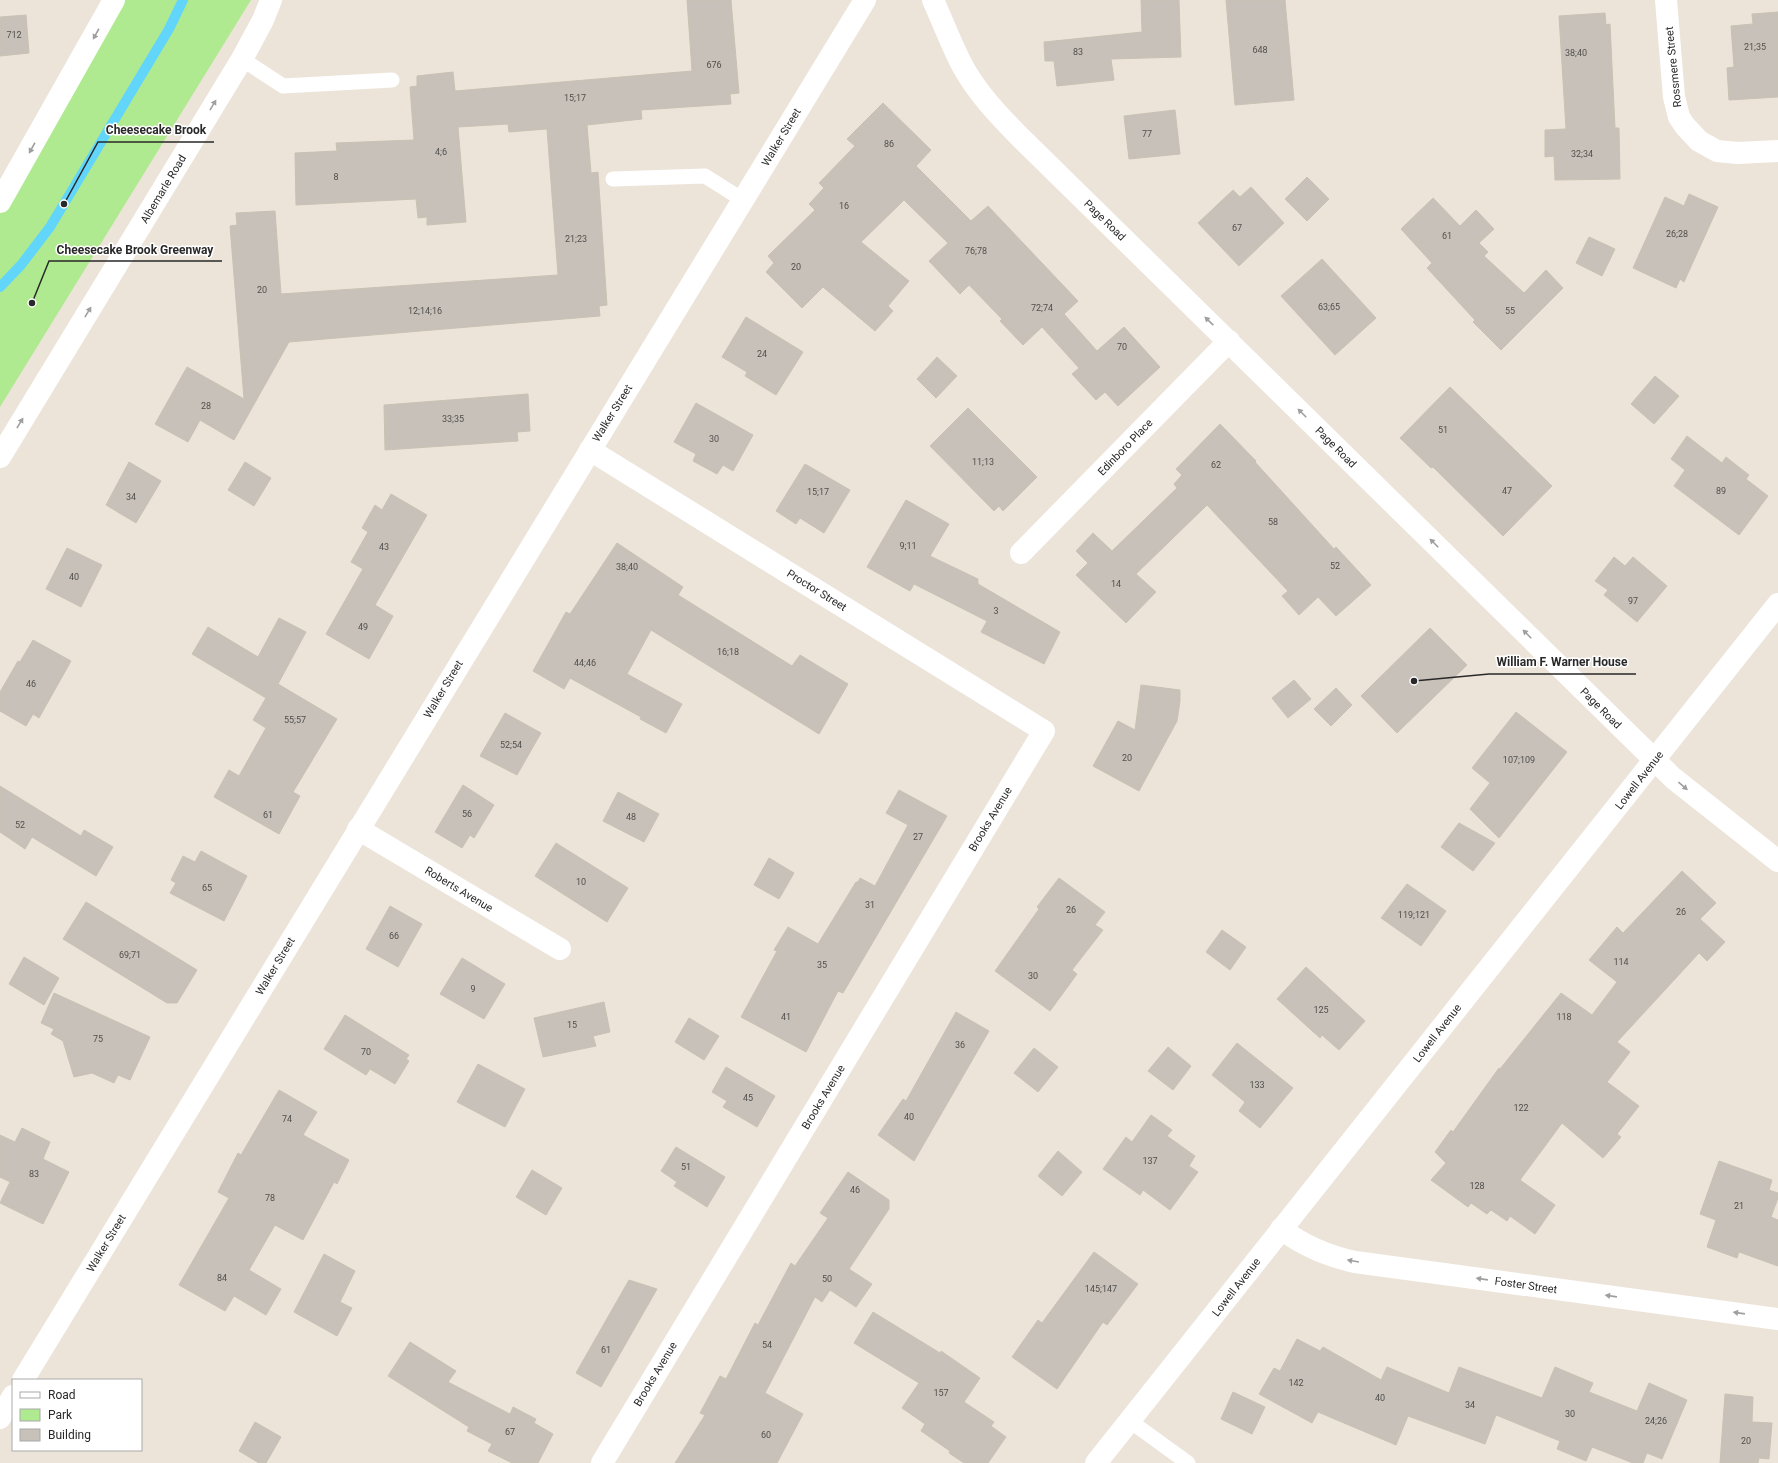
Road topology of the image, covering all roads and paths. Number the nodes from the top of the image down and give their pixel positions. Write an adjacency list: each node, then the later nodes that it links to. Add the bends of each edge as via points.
1 (114, 0): 11 (street, one-way to 11)
2 (271, 0): 6 (street, Albemarle Road, via 258,31)
3 (865, 0): 10 (street, Walker Street)
4 (933, 0): 12 (street, Page Road, one-way to 4, via 1028,145 992,106 962,65)
5 (1666, 0): 8 (street, Rossmere Street, via 1674,97 1679,117 1685,126 1699,141 1717,150 1738,153)
6 (242, 59): 7 (lane, via 283,86); 14 (street, Albemarle Road, one-way to 6)
7 (392, 80)
8 (1778, 151)
9 (613, 179): 10 (lane, via 705,176)
10 (743, 200): 13 (street, Walker Street)
11 (0, 202)
12 (1229, 341): 15 (street, Edinboro Place); 18 (street, Page Road, one-way to 12)
13 (590, 450): 17 (street, Proctor Street); 19 (street, Walker Street)
14 (0, 457)
15 (1021, 553)
16 (1778, 604): 18 (street, Lowell Avenue)
17 (1044, 731): 28 (street, Brooks Avenue)
18 (1655, 760): 20 (street, Page Road, one-way to 20, via 1685,788); 22 (street, Lowell Avenue)
19 (358, 829): 21 (street, Roberts Avenue); 24 (street, Walker Street)
20 (1778, 861)
21 (560, 949)
22 (1281, 1229): 23 (street, Foster Street, one-way to 22, via 1355,1262 1314,1249); 27 (street, Lowell Avenue)
23 (1778, 1319)
24 (24, 1379)
25 (12, 1398): 26 (street)
26 (0, 1418)
27 (1130, 1421): 29 (street, Lowell Avenue); 30 (lane)
28 (602, 1463)
29 (1096, 1463)
30 (1188, 1463)

